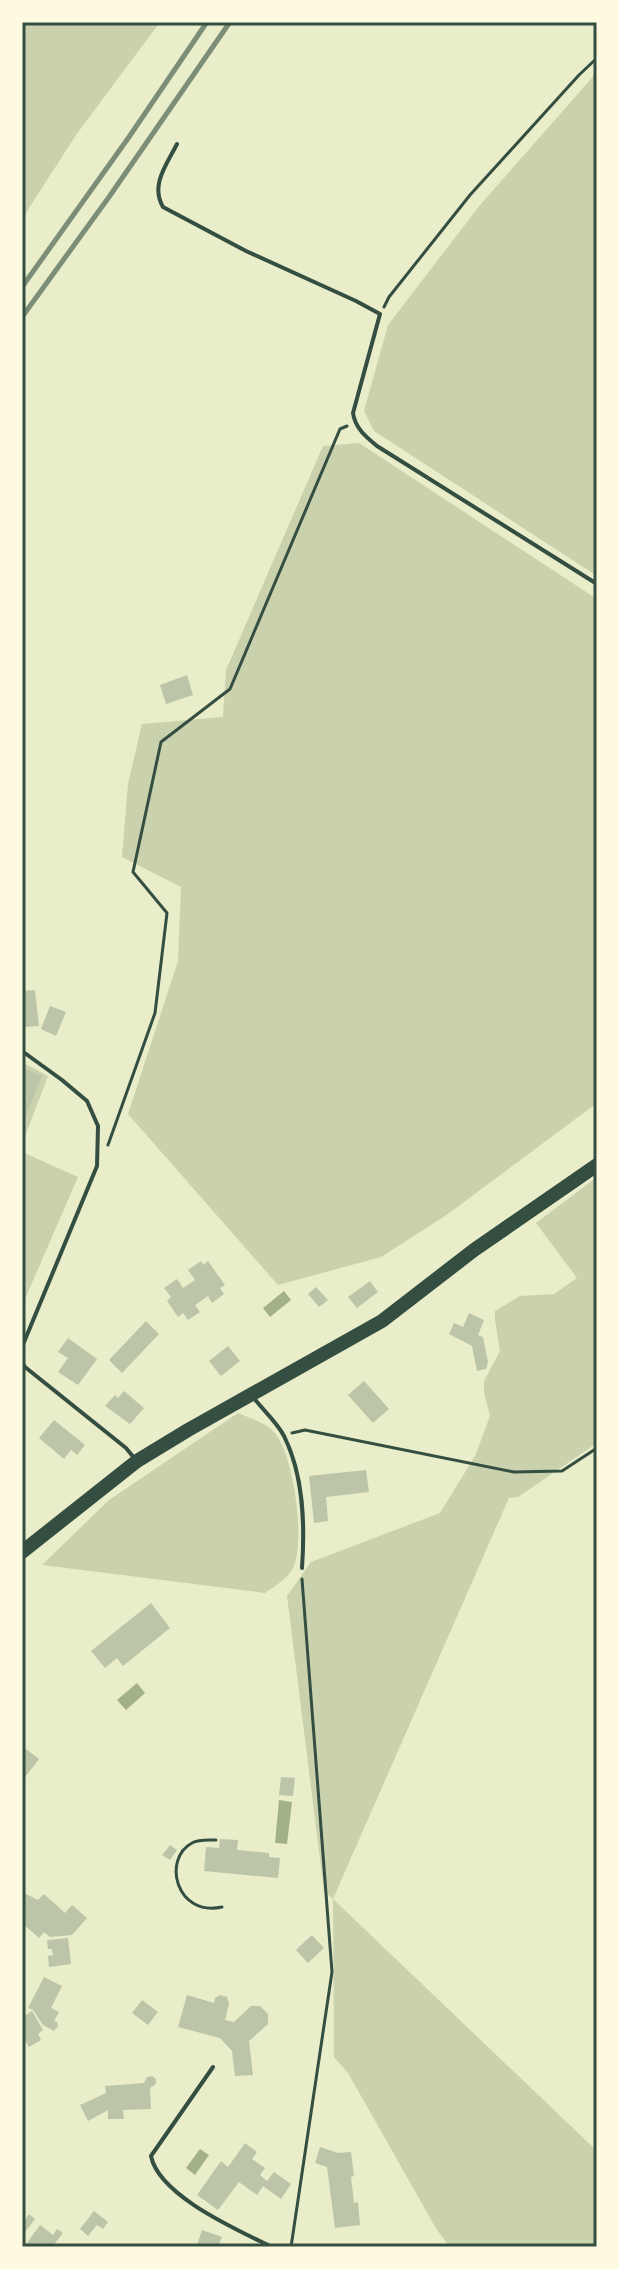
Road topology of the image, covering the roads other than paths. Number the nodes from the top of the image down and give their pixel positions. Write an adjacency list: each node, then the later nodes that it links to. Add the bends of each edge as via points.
1 (177, 144): 2 (lane, via 157,189 163,207 380,314 354,403 355,423 377,446)
2 (597, 584)
3 (22, 1051): 5 (lane, via 87,1101 98,1126 97,1166)
4 (597, 1165): 7 (main road, via 382,1321)
5 (22, 1347)
6 (22, 1362): 8 (lane)
7 (251, 1395): 8 (main road); 10 (lane, via 283,1435 294,1467 302,1502)
8 (137, 1461): 9 (main road)
9 (22, 1552)
10 (302, 1568)
11 (213, 2067): 12 (lane, via 151,2156 153,2167 192,2206)
12 (272, 2247)

